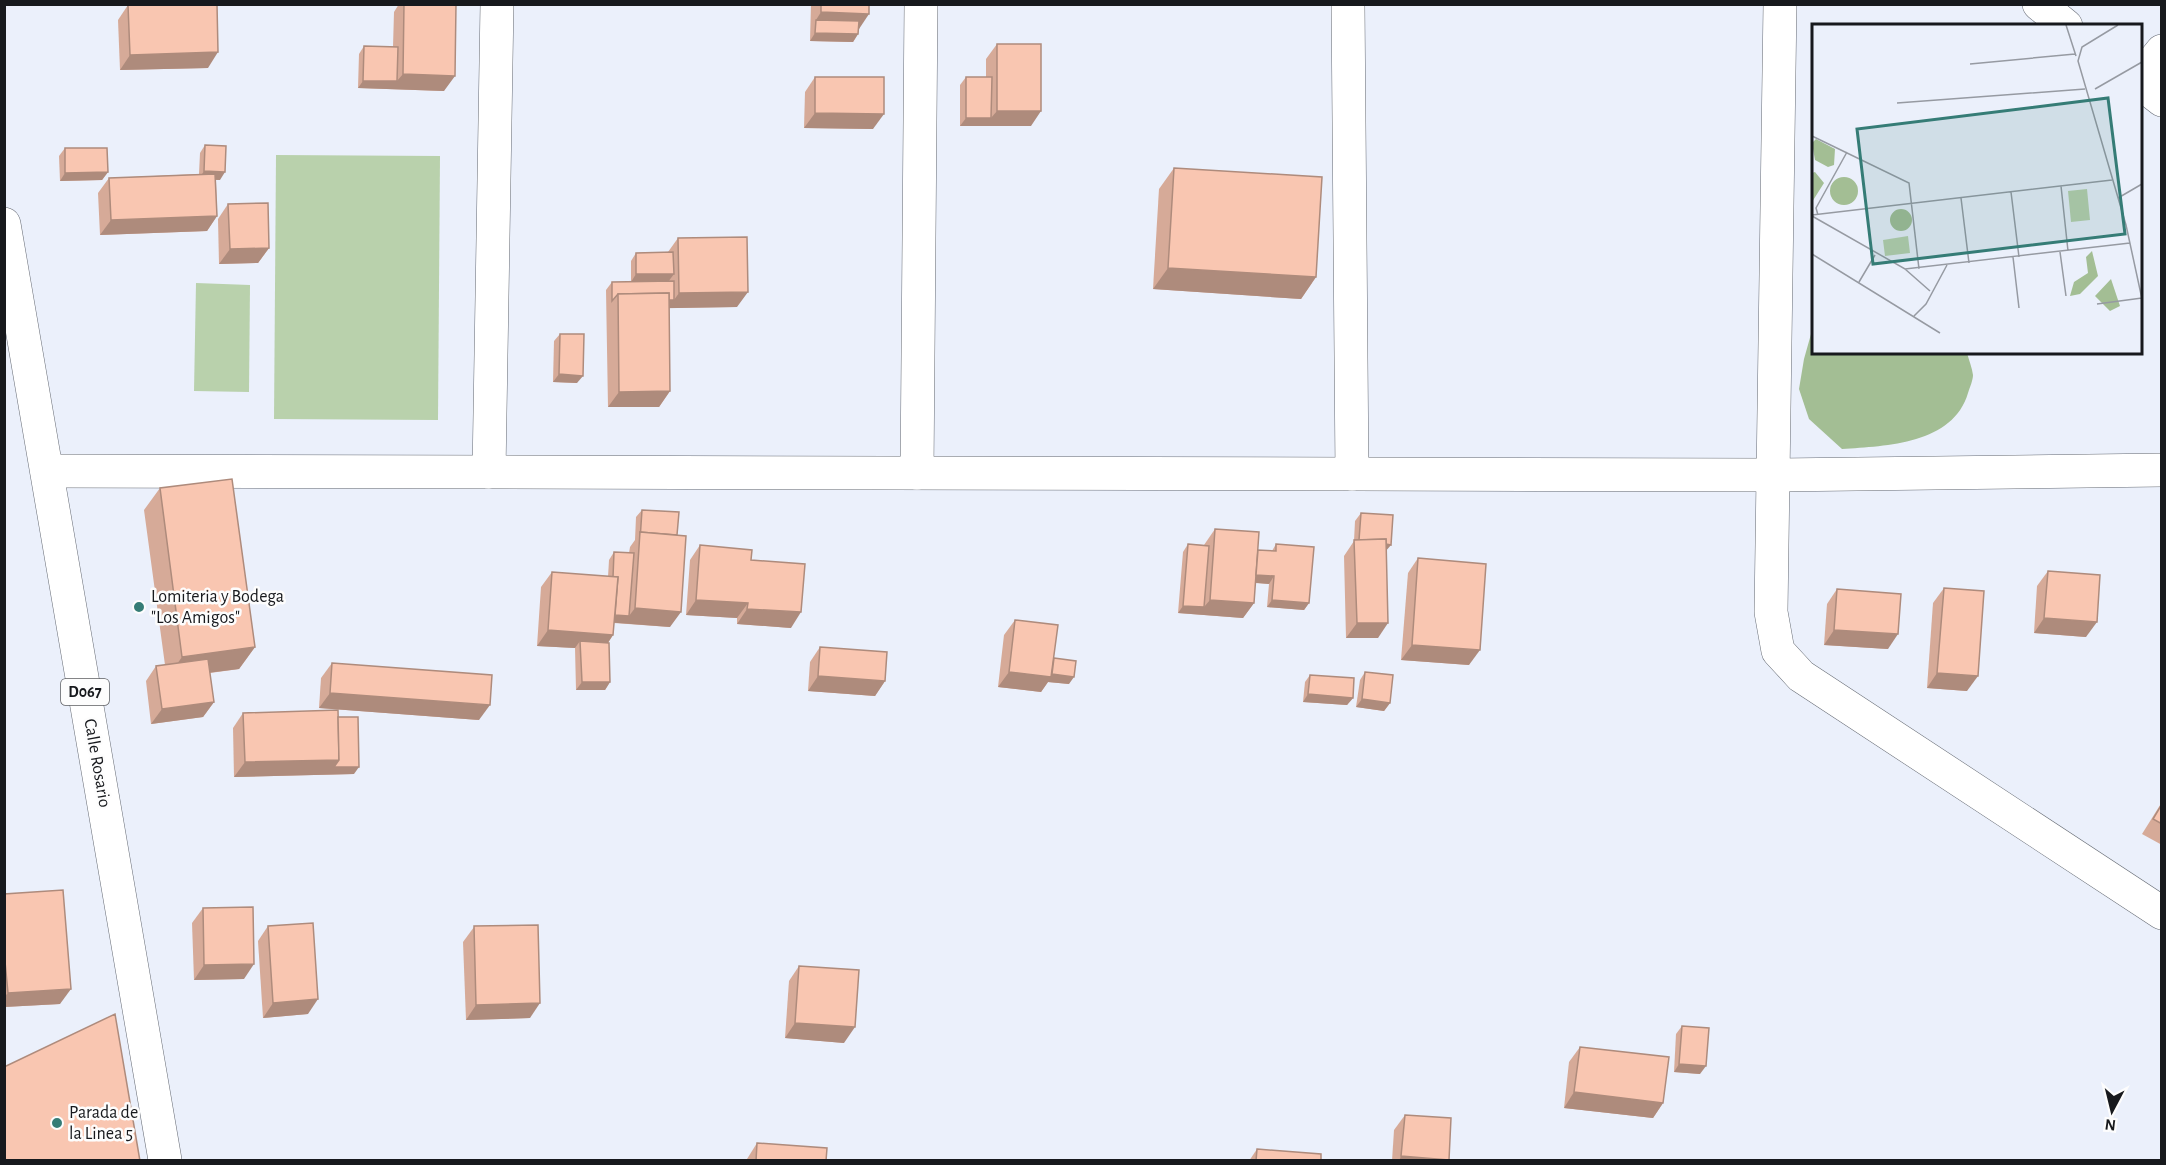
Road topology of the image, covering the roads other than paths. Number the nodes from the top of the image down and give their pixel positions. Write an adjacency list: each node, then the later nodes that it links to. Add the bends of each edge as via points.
1 (497, 4): 15 (street)
2 (921, 4): 16 (street)
3 (1348, 4): 17 (street)
4 (1780, 4): 18 (street)
5 (2038, 4): 6 (street)
6 (2063, 24)
7 (2162, 51): 8 (street)
8 (2142, 76)
9 (2142, 85): 10 (street)
10 (2162, 100)
11 (4, 224): 12 (street, Calle Rosario / D067)
12 (11, 309): 14 (street, Calle Rosario / D067)
13 (2162, 470): 18 (street)
14 (47, 471): 15 (street); 20 (street, Calle Rosario / D067)
15 (489, 472): 16 (street)
16 (917, 473): 17 (street)
17 (1352, 474): 18 (street)
18 (1772, 474): 19 (street, via 1772,612 1778,651 1802,676)
19 (2162, 913)
20 (165, 1161)

